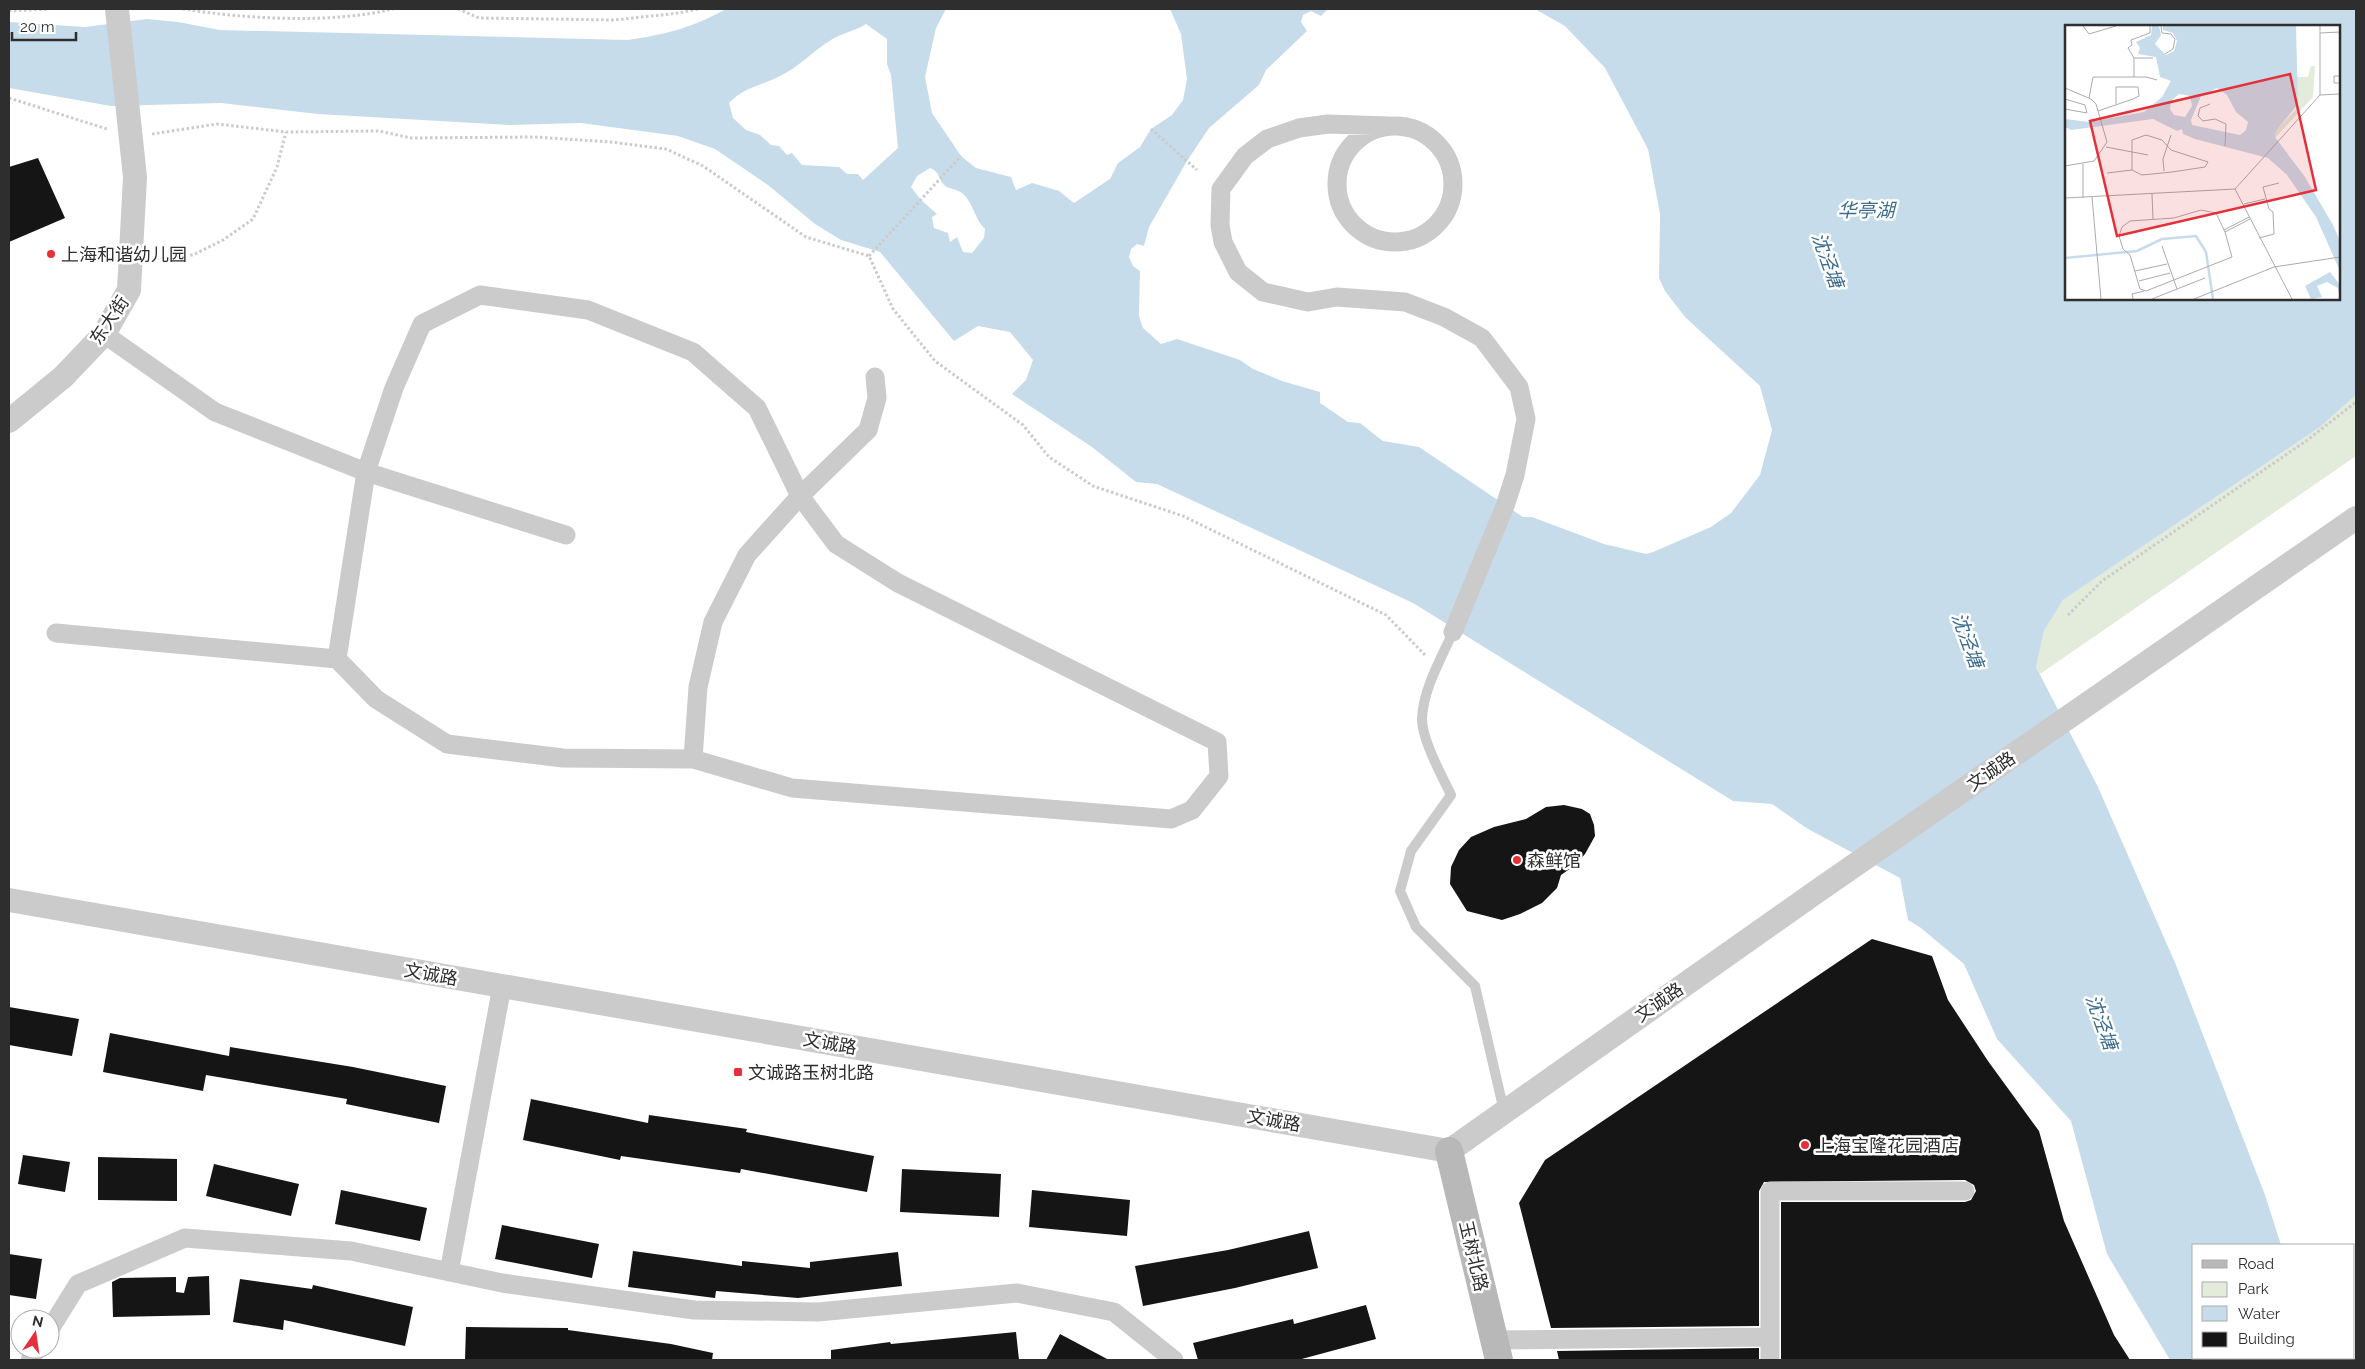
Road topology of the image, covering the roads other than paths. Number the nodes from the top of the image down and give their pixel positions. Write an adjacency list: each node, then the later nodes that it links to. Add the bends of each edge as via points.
1 (117, 10): 3 (street, 东大街, via 135,177 129,290)
2 (1388, 126): 2 (street, via 1406,127 1432,139 1449,162 1454,180 1452,199 1445,216 1432,230 1416,239 1396,243 1377,240 1359,231 1345,216 1337,198 1336,178 1341,159 1353,143 1369,132); 10 (street, via 1328,124 1299,128 1268,139 1245,156 1221,189 1220,225 1223,242 1238,272 1263,292 1308,302 1337,297 1405,302 1444,317 1482,338 1519,388 1526,419 1515,475)
3 (104, 334): 5 (street, 东大街, via 63,377); 6 (street, via 215,412)
4 (875, 377): 7 (street, via 877,398 868,430)
5 (9, 421)
6 (366, 472): 7 (street, via 394,388 422,324 480,295 588,310 693,352 757,408); 9 (street); 12 (street)
7 (800, 496): 13 (street, via 746,555 713,622 698,687); 13 (street, via 836,544 898,584 1217,742 1219,776 1192,810 1171,819 792,788)
8 (2356, 518): 16 (street, 文诚路)
9 (566, 535)
10 (1453, 632): 16 (lane, via 1430,684 1422,720 1433,758 1451,795 1411,851 1400,891 1416,927 1475,986)
11 (56, 633): 12 (street)
12 (337, 659): 13 (street, via 376,699 447,744 563,758)
13 (693, 759)
14 (9, 900): 15 (street, 文诚路)
15 (502, 986): 17 (street, 文诚路); 19 (street)
16 (1504, 1111): 17 (street, 文诚路)
17 (1449, 1151): 22 (main road, 玉树北路)
18 (1965, 1191): 21 (street, via 1770,1191)
19 (449, 1272): 20 (street, via 350,1251 185,1238 78,1284); 23 (street, via 502,1284 694,1310 818,1312 1018,1293 1114,1312)
20 (60, 1313)
21 (1769, 1337): 22 (street); 24 (street)
22 (1496, 1350)
23 (1174, 1360)
24 (1770, 1360)

